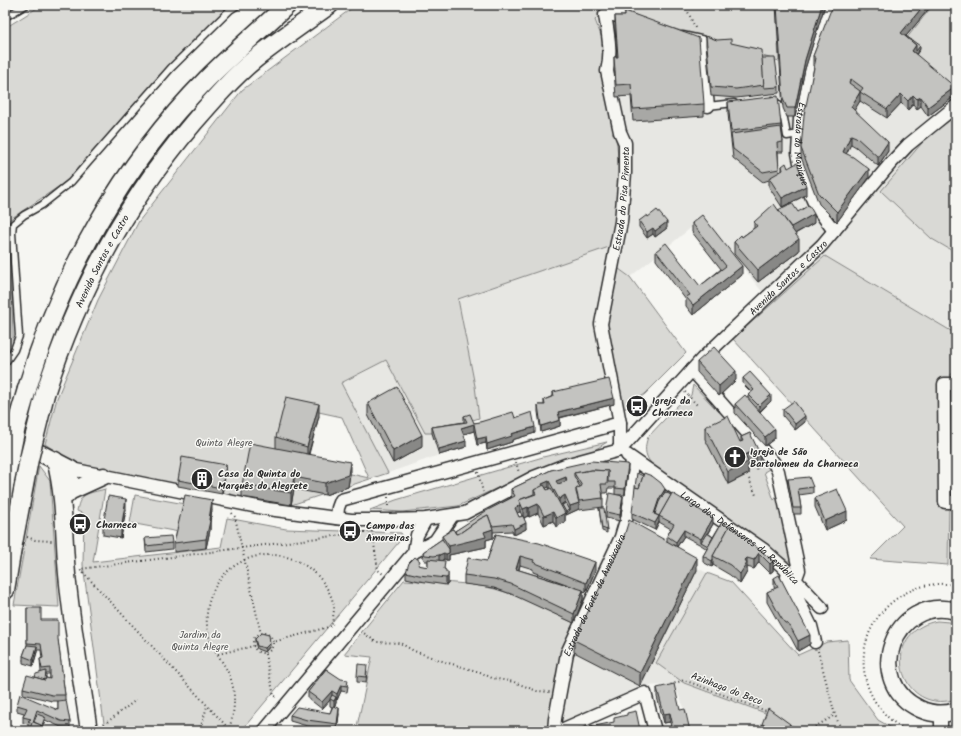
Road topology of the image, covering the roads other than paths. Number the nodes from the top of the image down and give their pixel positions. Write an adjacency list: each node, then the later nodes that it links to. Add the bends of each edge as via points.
1 (26, 5): 6 (lane)
2 (238, 5): 15 (lane, via 171,68 71,182 13,224 18,336 14,350)
3 (287, 5): 26 (main road, Avenida Santos e Castro, bridge, via 207,79 169,122 126,179 92,234 75,266 42,345 16,427)
4 (329, 5): 35 (main road, Avenida Santos e Castro, bridge, via 255,59 221,92 166,156 114,234 92,274 76,311 46,394 29,459)
5 (832, 5): 13 (street, Estrada do Manique, via 810,68 800,119)
6 (5, 17)
7 (644, 25): 18 (street, Estrada do Pisa Pimenta, via 614,15 605,15 610,62 607,71 620,132 625,143 621,222 602,324)
8 (674, 36): 11 (street, via 701,42)
9 (765, 100): 13 (lane, via 772,99 780,106 787,136)
10 (744, 102): 11 (lane)
11 (708, 106)
12 (956, 106): 14 (street, Avenida Santos e Castro, via 890,163)
13 (800, 134): 14 (street, Estrada do Manique, via 798,153 802,177 815,205)
14 (834, 231): 16 (street, Avenida Santos e Castro)
15 (5, 363)
16 (692, 370): 20 (street, Avenida Santos e Castro); 34 (street, Largo dos Defensores da República, via 774,463 778,471 799,570)
17 (950, 384): 28 (street)
18 (620, 424): 20 (street, Estrada do Pisa Pimenta); 30 (street, via 341,500)
19 (11, 441): 21 (street); 23 (street)
20 (620, 450): 22 (street, Largo dos Defensores da República); 29 (street, via 565,465 534,477 464,513)
21 (5, 458)
22 (632, 459): 33 (street, Largo dos Defensores da República, via 764,550); 42 (street, Estrada do Forte da Ameixoeira, via 627,517 621,537 567,653)
23 (55, 460): 24 (street); 27 (street)
24 (71, 469): 25 (street); 27 (street)
25 (104, 476): 27 (street); 30 (street, via 268,509)
26 (5, 480)
27 (66, 498): 40 (street, via 65,542 68,585)
28 (950, 502)
29 (452, 516): 31 (street); 32 (street, via 435,541)
30 (337, 518): 31 (street)
31 (426, 519): 32 (street, via 417,535)
32 (414, 552): 41 (street)
33 (783, 567): 34 (street, Largo dos Defensores da República); 38 (street, via 811,626)
34 (795, 581): 36 (street)
35 (5, 590)
36 (822, 608)
37 (956, 611): 39 (street, via 936,609 915,616 903,625 890,651 890,674 900,694 917,708 931,712)
38 (815, 642)
39 (949, 712): 45 (street)
40 (89, 731)
41 (264, 731)
42 (554, 731)
43 (559, 731): 44 (street, via 645,693)
44 (654, 731)
45 (941, 731)

